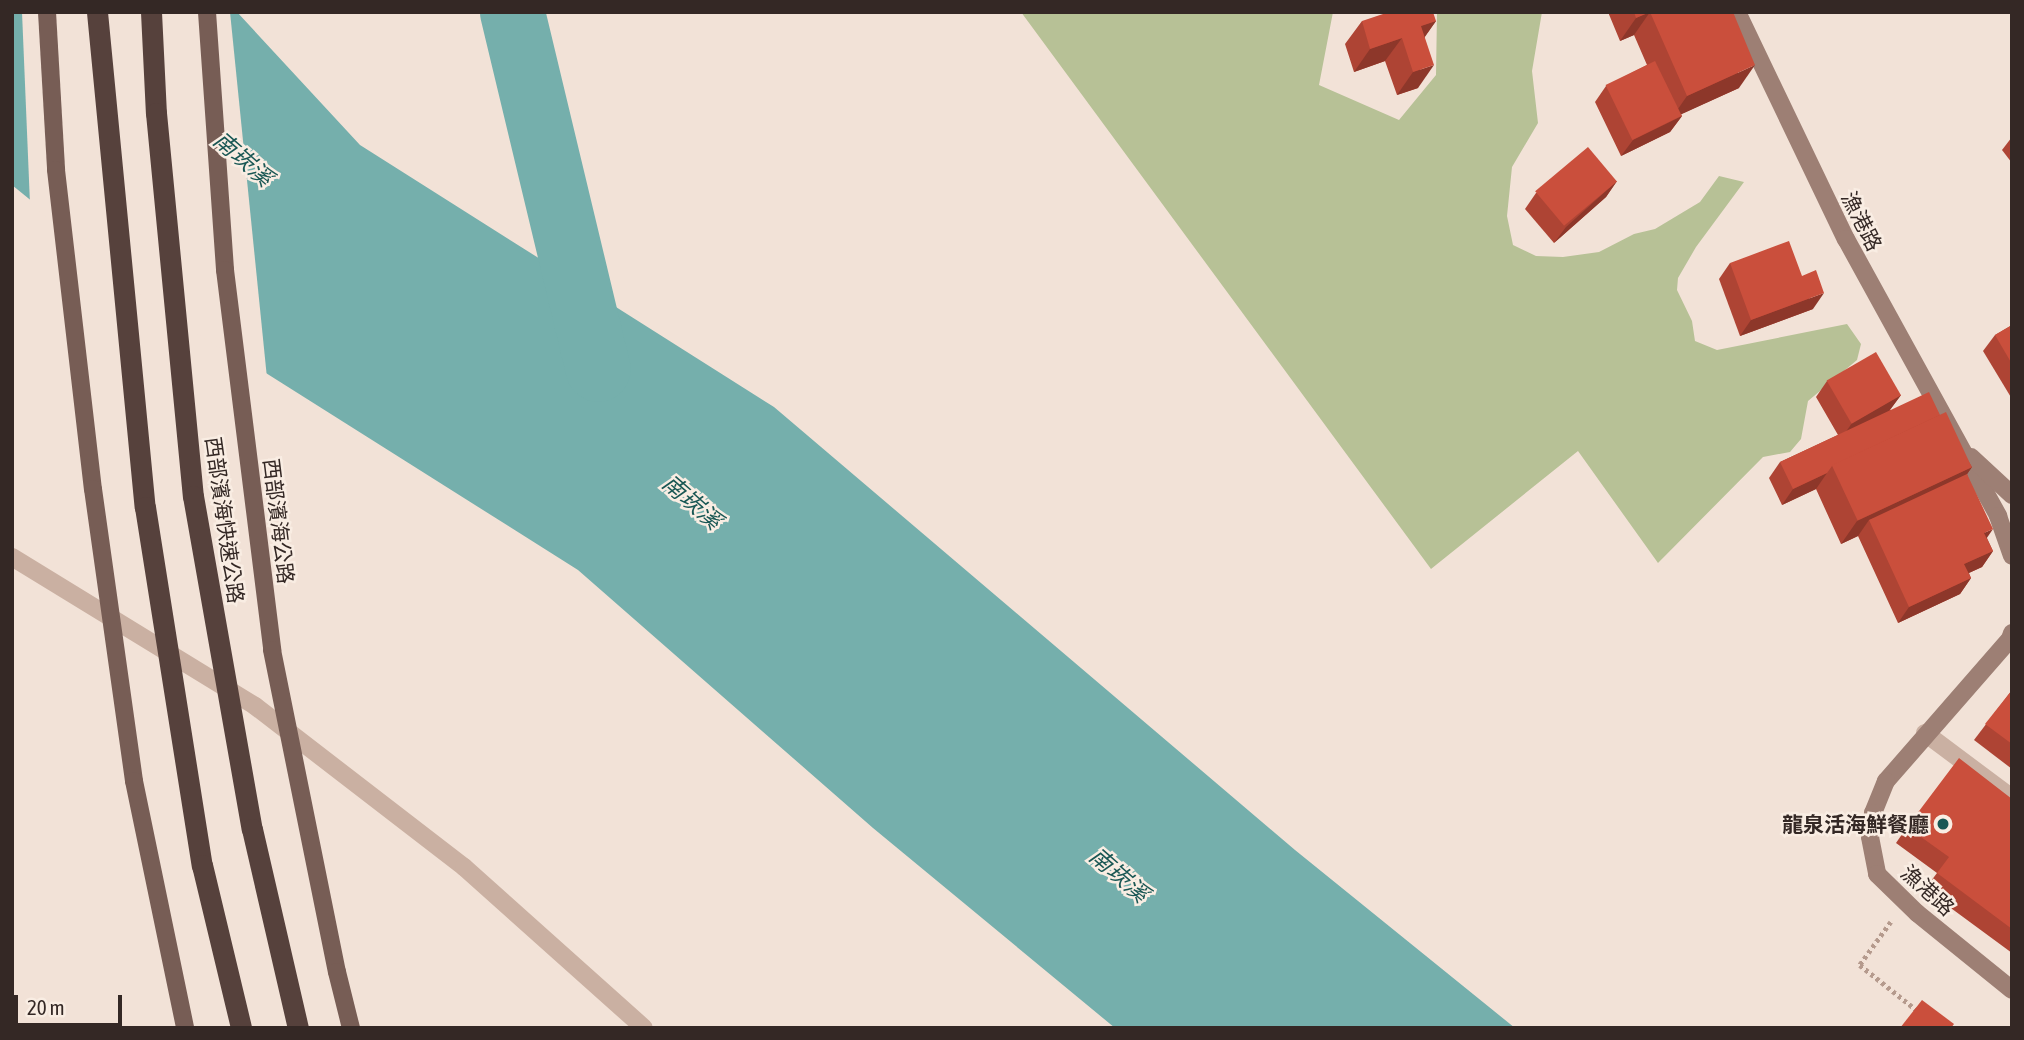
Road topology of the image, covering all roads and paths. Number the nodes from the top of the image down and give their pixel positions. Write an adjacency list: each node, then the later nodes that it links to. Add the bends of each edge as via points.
1 (47, 12): 16 (main road, bridge, via 56,170 93,489 134,781)
2 (97, 12): 17 (highway, bridge, via 145,507 202,865)
3 (151, 12): 18 (highway, 西部濱海快速公路, bridge, via 156,113 193,496 252,829)
4 (207, 12): 19 (main road, 西部濱海公路, bridge, via 225,270 272,650)
5 (1737, 12): 6 (street, 漁港路, via 1846,239)
6 (1958, 445): 7 (street, 漁港路); 8 (street, 漁港路, via 1998,516)
7 (2012, 495)
8 (2012, 555)
9 (12, 557): 20 (street, via 255,706 464,867)
10 (2011, 636): 11 (street, 漁港路)
11 (1925, 733): 12 (street); 13 (street, 漁港路, via 1886,781 1872,813 1870,838 1877,874)
12 (2012, 798)
13 (1905, 901): 14 (street, 漁港路); 15 (path, via 1860,965)
14 (2012, 989)
15 (1930, 1020)
16 (185, 1028)
17 (241, 1028)
18 (298, 1028)
19 (351, 1028)
20 (644, 1028)

